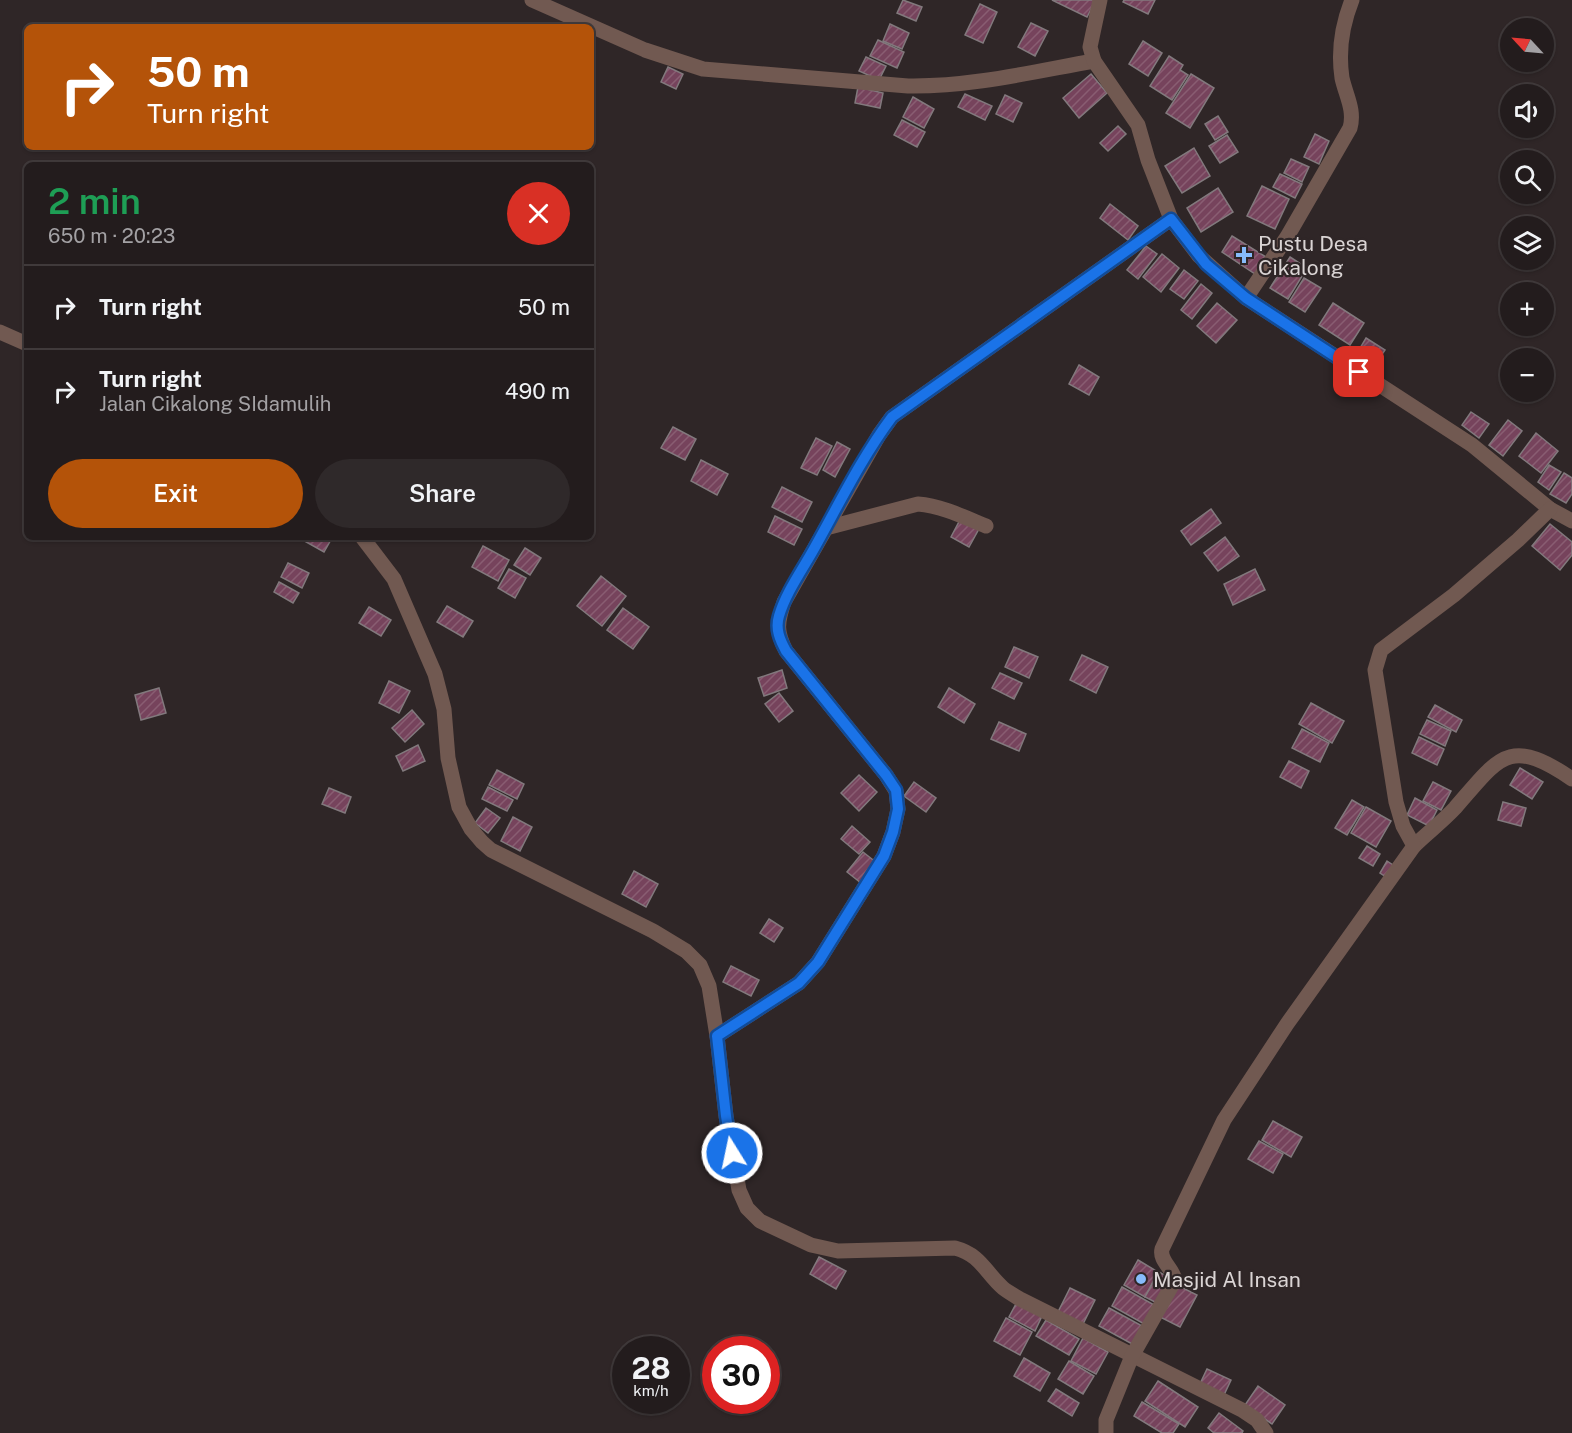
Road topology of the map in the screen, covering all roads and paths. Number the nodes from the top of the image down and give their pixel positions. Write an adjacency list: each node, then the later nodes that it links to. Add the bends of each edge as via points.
1 (532, 0): 4 (street)
2 (1100, 0): 6 (street, via 1090,47)
3 (1352, 0): 8 (street, via 1342,31 1340,56 1353,117 1350,128 1287,237)
4 (586, 24)
5 (594, 27): 6 (street, via 703,69 908,86 960,84)
6 (1094, 61): 7 (street, via 1138,125)
7 (1171, 219): 8 (street, via 1206,264); 14 (street, via 892,417)
8 (1246, 298): 11 (street, via 1478,449)
9 (0, 332): 10 (street)
10 (24, 343)
11 (1550, 509): 12 (street); 17 (street, via 1454,595 1381,650 1375,670 1396,802)
12 (1572, 521)
13 (986, 526): 14 (street, via 945,509 918,504)
14 (825, 528): 18 (street, via 784,602 778,619 779,637 795,663 896,790 896,820 884,856 818,962 799,983)
15 (364, 540): 18 (street, via 394,579 435,674 459,807 471,829 491,850 686,951 700,965 709,986)
16 (1572, 779): 17 (street, via 1534,758 1505,758)
17 (1414, 846): 19 (street, via 1224,1120 1162,1249 1161,1258 1175,1280)
18 (717, 1036): 19 (street, via 739,1190 747,1208 760,1221 812,1245 838,1251 967,1251 1003,1288 1020,1299)
19 (1132, 1356): 20 (street, via 1106,1420); 21 (street, via 1242,1410 1257,1420)
20 (1106, 1433)
21 (1266, 1433)

